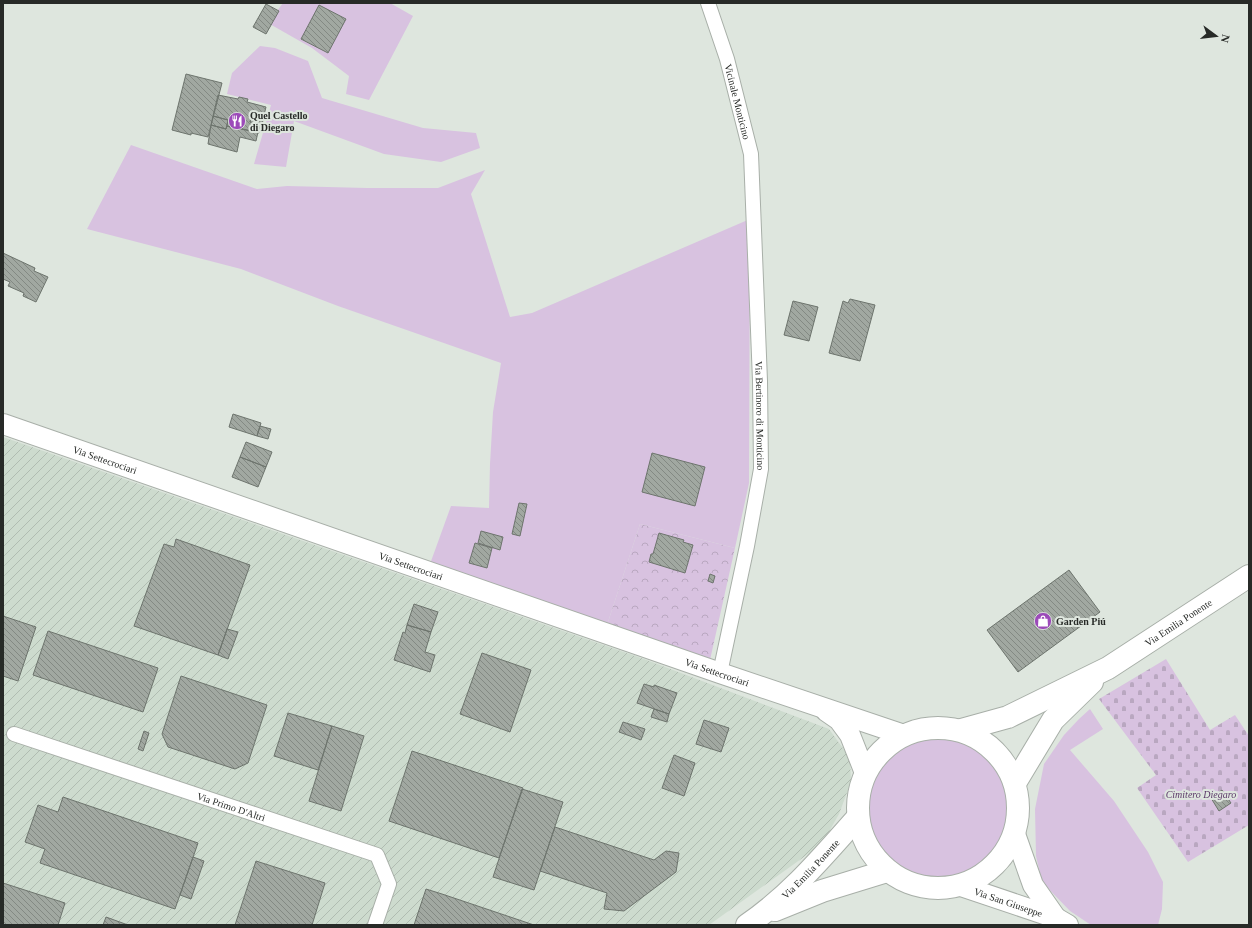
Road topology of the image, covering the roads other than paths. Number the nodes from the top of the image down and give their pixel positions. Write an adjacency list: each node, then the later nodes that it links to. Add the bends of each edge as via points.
1 (708, 3): 2 (street, Vicinale Monticino, via 727,59 751,154)
2 (753, 203): 6 (street, Via Bertinoro di Monticino, via 761,469)
3 (3, 424): 6 (main road, Via Settecrociari)
4 (1249, 576): 5 (main road, Via Emilia Ponente)
5 (1108, 668): 8 (main road, Via Emilia Ponente, via 1008,717); 12 (main road, Via Emilia Ponente, via 1053,720)
6 (720, 673): 7 (main road, Via Settecrociari)
7 (819, 706): 10 (main road, Via Settecrociari); 11 (main road, Via Settecrociari, via 839,720 850,736)
8 (961, 730): 10 (main road, via 942,727); 12 (main road, via 984,742 1003,760)
9 (14, 734): 19 (street, Via Primo D'Altri, via 377,855 389,884)
10 (904, 734): 11 (main road, via 881,750)
11 (865, 773): 13 (main road, via 858,795)
12 (1015, 783): 14 (main road, via 1019,808)
13 (858, 817): 15 (main road, via 863,838 873,856); 17 (main road, Via Emilia Ponente, via 810,871)
14 (1014, 834): 16 (main road, via 1003,856 984,874); 18 (main road, Via San Giuseppe, via 1033,885)
15 (887, 871): 16 (main road, via 910,884 935,889); 17 (main road, Via Emilia Ponente, via 822,890)
16 (961, 886): 18 (main road, Via San Giuseppe)
17 (753, 921)
18 (1062, 922)
19 (375, 925)

